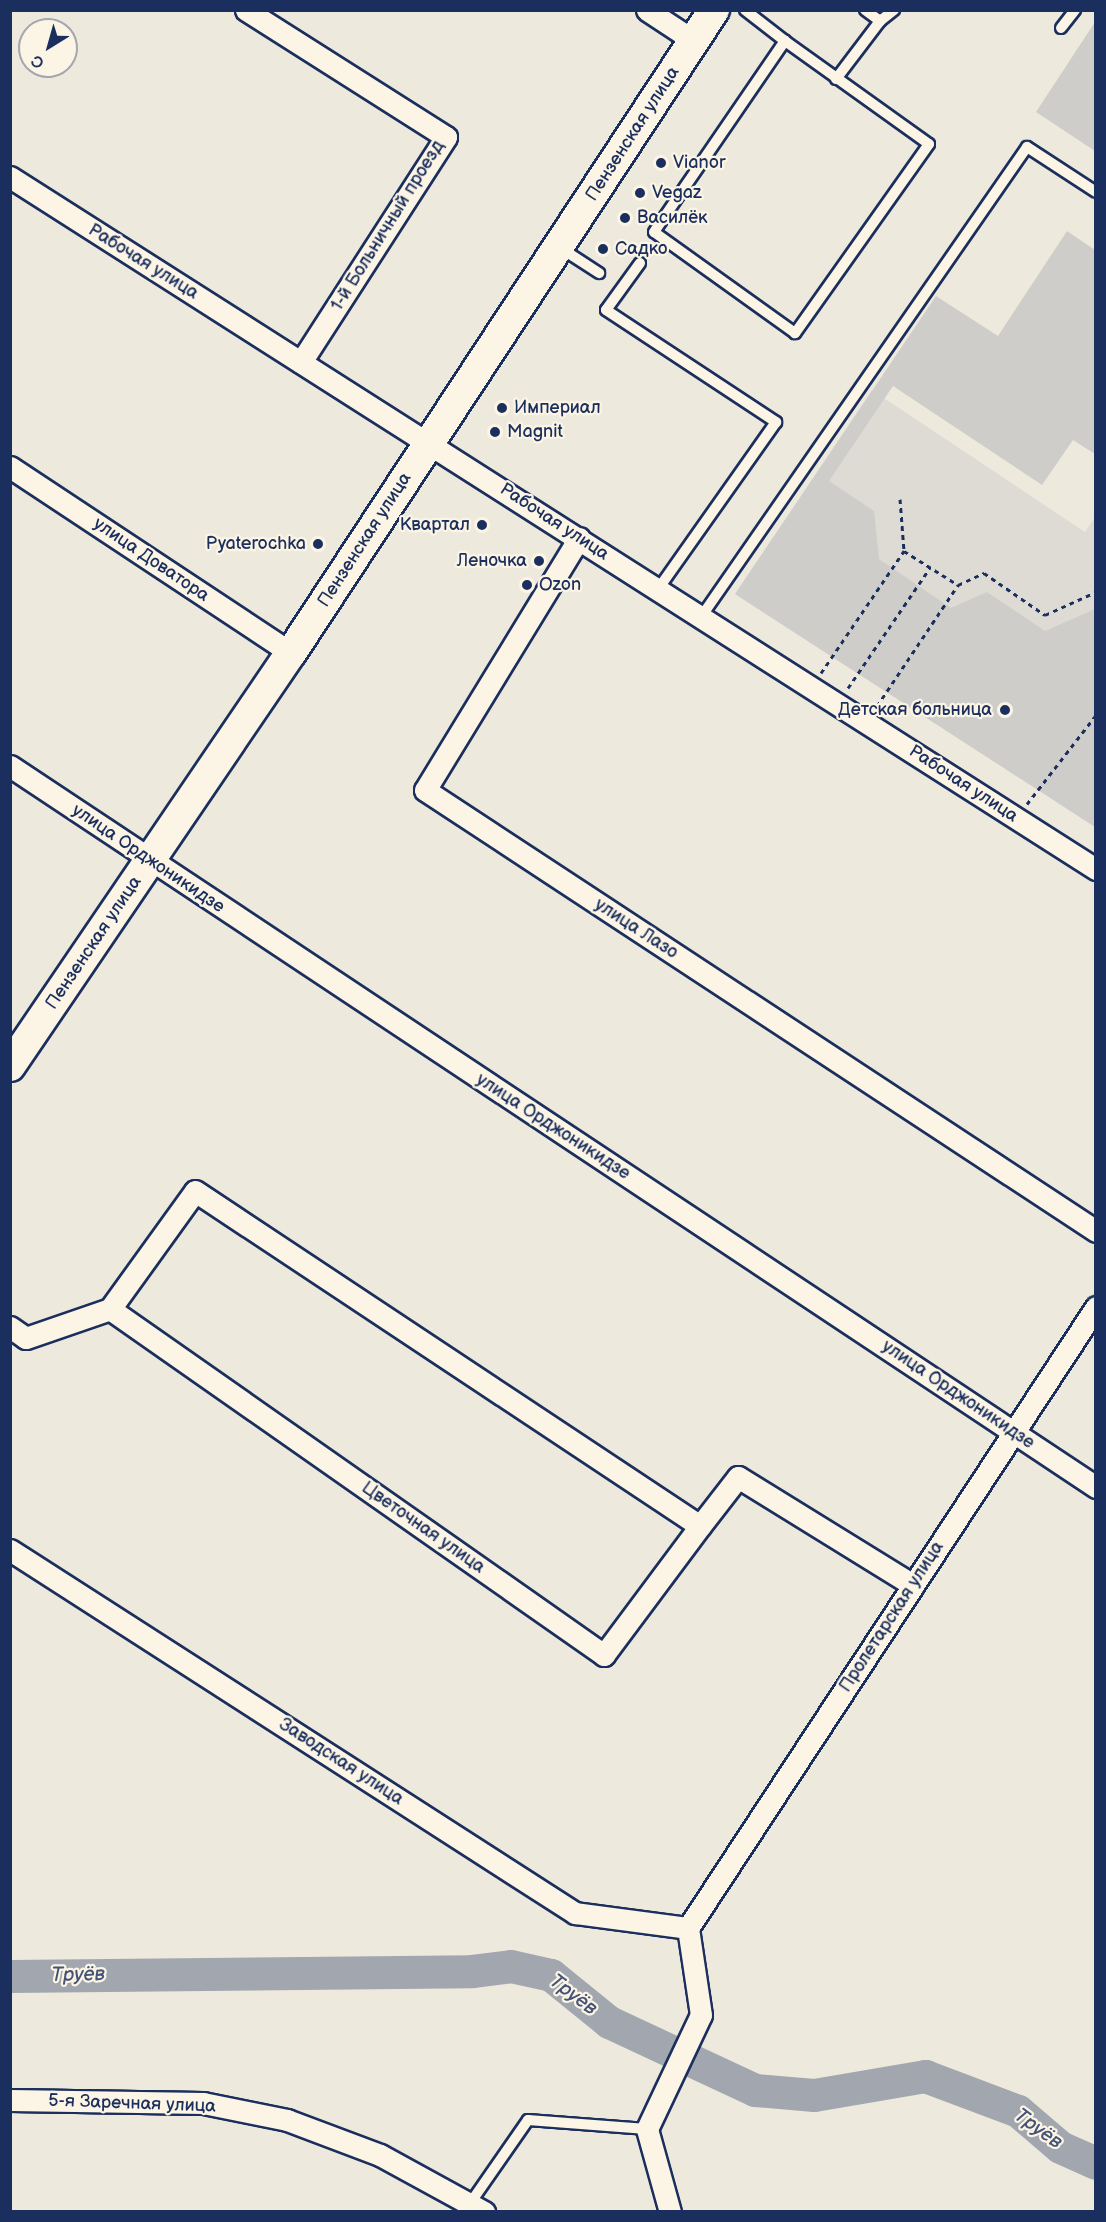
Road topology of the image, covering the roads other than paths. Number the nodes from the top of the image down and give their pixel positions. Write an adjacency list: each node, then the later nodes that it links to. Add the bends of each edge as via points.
1 (246, 10): 18 (street, 1-й Больничный проезд, via 446,137)
2 (647, 10): 10 (street)
3 (714, 10): 10 (street, Пензенская улица)
4 (745, 10): 11 (lane)
5 (865, 10): 8 (lane)
6 (894, 10): 8 (lane)
7 (1075, 10): 9 (lane)
8 (880, 21): 12 (lane)
9 (1061, 28)
10 (694, 41): 15 (street, Пензенская улица)
11 (785, 41): 12 (lane); 12 (lane, via 654,232 795,333 928,144)
12 (836, 79)
13 (10, 177): 18 (street, Рабочая улица)
14 (1095, 192): 23 (lane, via 1028,147)
15 (559, 247): 17 (lane); 19 (street, Пензенская улица)
16 (640, 263): 22 (lane, via 606,310 776,422)
17 (599, 273)
18 (302, 362): 19 (street, Рабочая улица)
19 (430, 442): 21 (street, Рабочая улица); 24 (street, Пензенская улица)
20 (10, 466): 24 (street, улица Доватора)
21 (579, 538): 22 (street, Рабочая улица); 29 (street, улица Лазо, via 424,790)
22 (658, 589): 23 (street, Рабочая улица)
23 (701, 617): 27 (street, Рабочая улица)
24 (291, 653): 26 (street, Пензенская улица)
25 (10, 766): 26 (street, улица Орджоникидзе)
26 (149, 861): 28 (street, Пензенская улица); 33 (street, улица Орджоникидзе)
27 (1095, 869)
28 (10, 1066)
29 (1095, 1231)
30 (1095, 1307): 33 (street, Пролетарская улица)
31 (110, 1309): 32 (street, via 26,1338); 35 (street, via 195,1191); 35 (street, Цветочная улица, via 604,1655)
32 (10, 1327)
33 (1014, 1431): 34 (street, улица Орджоникидзе); 37 (street, Пролетарская улица)
34 (1095, 1487)
35 (700, 1526): 37 (street, Цветочная улица, via 738,1477)
36 (10, 1550): 38 (street, Заводская улица, via 575,1913)
37 (913, 1585): 38 (street, Пролетарская улица)
38 (688, 1928): 40 (street, via 700,2015)
39 (10, 2100): 41 (street, 5-я Заречная улица, via 203,2103 287,2120 380,2155)
40 (647, 2129): 41 (lane, via 528,2120); 42 (street)
41 (478, 2207)
42 (670, 2211)

